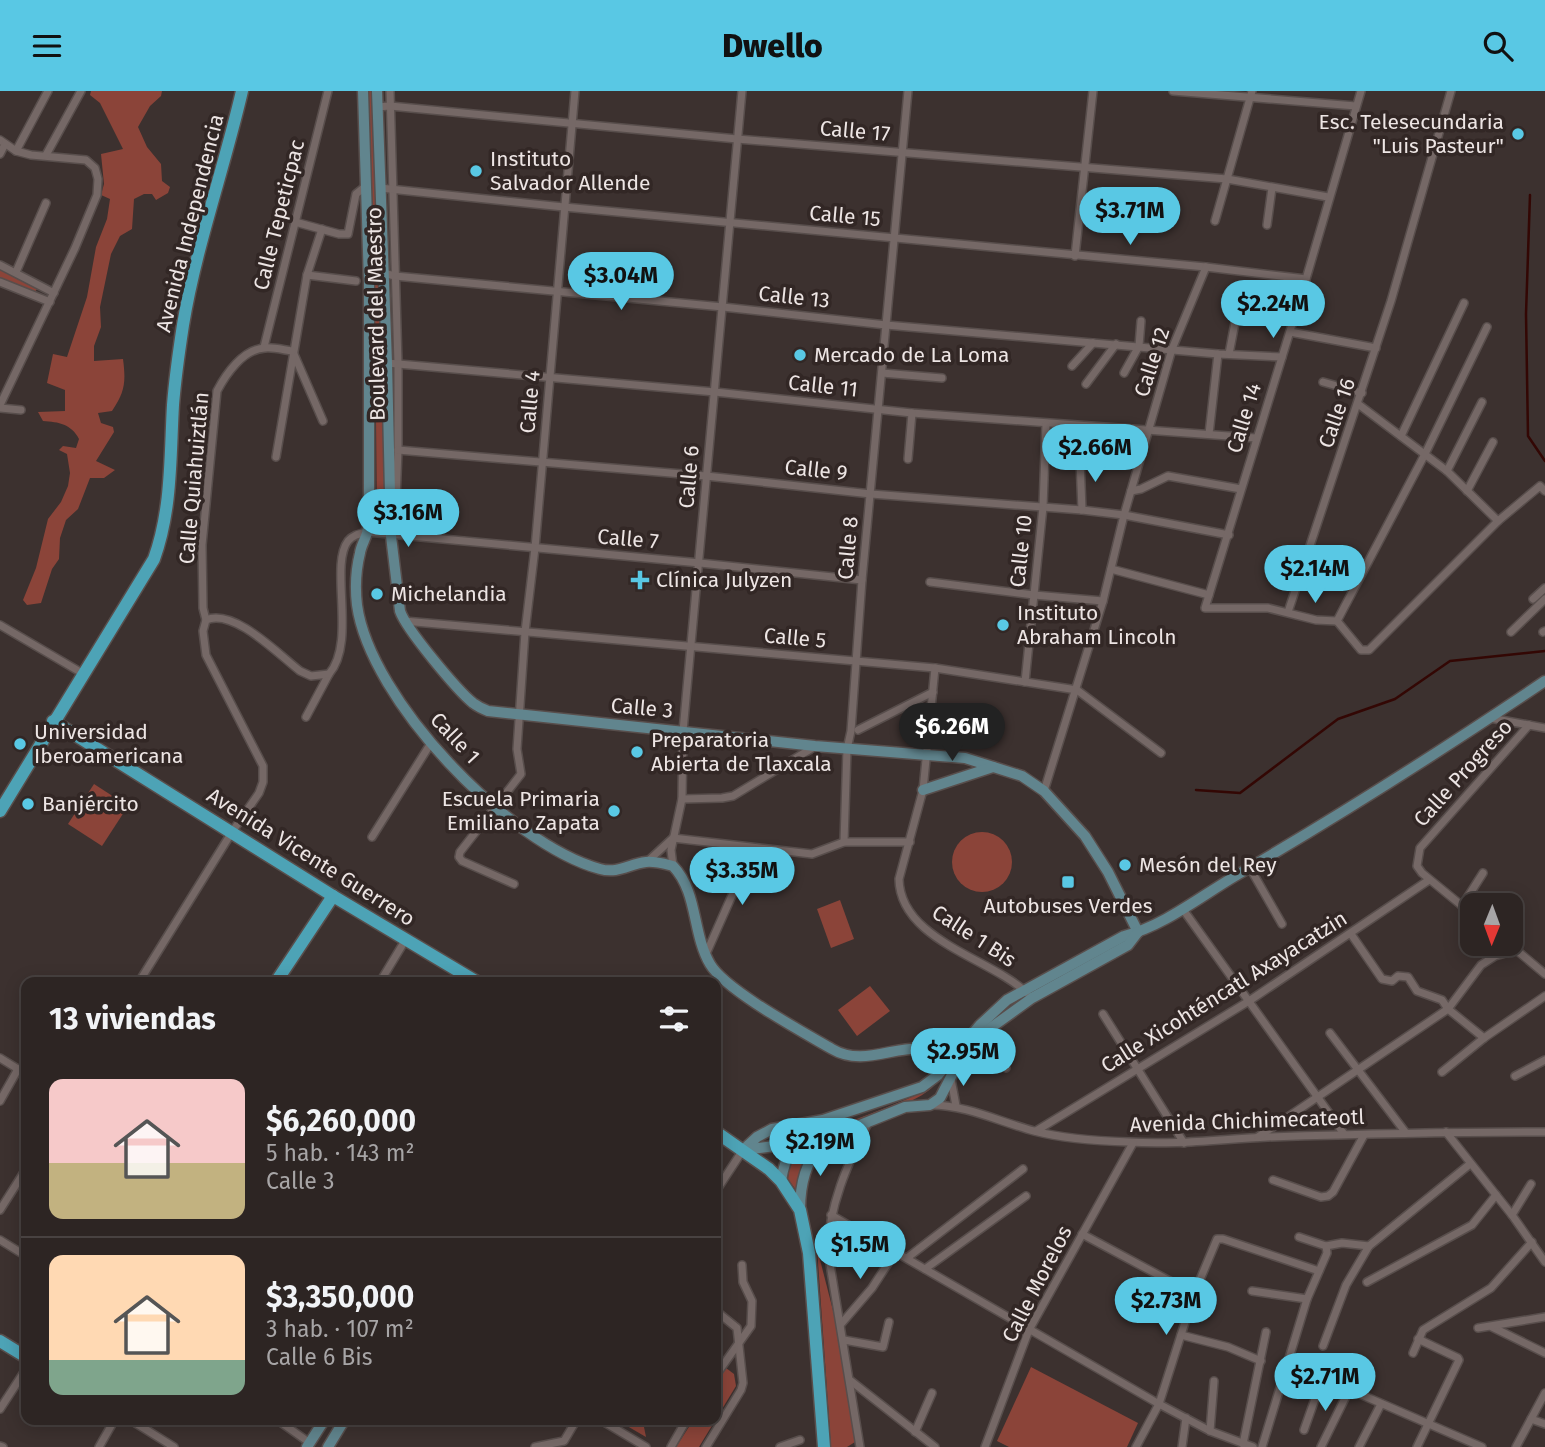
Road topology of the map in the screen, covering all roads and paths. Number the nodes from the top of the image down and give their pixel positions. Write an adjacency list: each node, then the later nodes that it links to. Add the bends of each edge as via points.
1 (48, 91): 23 (street)
2 (80, 91): 26 (street)
3 (233, 91): 113 (main road, Avenida Independencia, via 175,323 166,395)
4 (242, 91): 113 (main road, Avenida Independencia, via 183,323)
5 (328, 91): 36 (street, Calle Tepeticpac)
6 (363, 91): 29 (main road, Calle 1)
7 (377, 91): 19 (main road, Boulevard del Maestro)
8 (390, 91): 17 (street, Boulevard del Maestro)
9 (575, 91): 20 (street, Calle 4)
10 (742, 91): 21 (street, Calle 6)
11 (908, 91): 24 (street, Calle 8)
12 (1093, 91): 27 (street)
13 (1173, 91): 16 (street)
14 (1361, 91): 18 (street, Calle 14)
15 (1451, 91): 67 (street, Calle 16)
16 (1251, 94): 18 (street); 28 (street)
17 (390, 106): 19 (street, Calle 17); 20 (street, Calle 17); 30 (street, Boulevard del Maestro)
18 (1356, 106): 32 (street, Calle 14)
19 (377, 107): 30 (main road, Boulevard del Maestro)
20 (572, 123): 21 (street, Calle 17); 34 (street, Calle 4)
21 (737, 139): 24 (street, Calle 17); 37 (street, Calle 6)
22 (2, 142): 23 (street); 25 (street)
23 (16, 151): 26 (street)
24 (902, 152): 27 (street, Calle 17); 40 (street, Calle 8)
25 (0, 153)
26 (46, 155): 51 (street, via 86,160 95,167 98,179 97,195)
27 (1084, 166): 28 (street, Calle 17); 41 (street)
28 (1227, 179): 31 (street, Calle 17); 35 (street)
29 (366, 185): 39 (street, via 356,194 348,235); 43 (main road, Calle 1)
30 (386, 188): 34 (street, Calle 15); 46 (main road, Boulevard del Maestro)
31 (1272, 188): 32 (street, Calle 17); 38 (street)
32 (1328, 198): 48 (street, Calle 14)
33 (46, 203): 45 (street)
34 (564, 207): 37 (street, Calle 15); 52 (street, Calle 4)
35 (1215, 221)
36 (295, 222): 39 (street); 66 (street, Calle Tepeticpac)
37 (730, 223): 40 (street, Calle 15); 55 (street, Calle 6)
38 (1267, 225)
39 (323, 229): 47 (street)
40 (895, 238): 41 (street, Calle 15); 58 (street, Calle 8)
41 (1075, 256): 44 (street, Calle 15)
42 (0, 264): 45 (street)
43 (368, 264): 46 (street, Calle 13); 61 (main road, Calle 1)
44 (1206, 267): 48 (street, Calle 15); 68 (street, Calle 12)
45 (16, 272): 51 (street)
46 (389, 274): 52 (street, Calle 13); 62 (main road, Boulevard del Maestro); 73 (street, Boulevard del Maestro)
47 (307, 275): 49 (street); 69 (street)
48 (1306, 279): 60 (street, Calle 14)
49 (356, 281)
50 (0, 282): 53 (street)
51 (54, 293): 53 (street)
52 (558, 293): 55 (street, Calle 13); 77 (street, Calle 4)
53 (50, 302): 85 (street)
54 (1464, 303): 93 (street)
55 (723, 307): 58 (street, Calle 13); 81 (street, Calle 6)
56 (1238, 307): 71 (street)
57 (1141, 321): 65 (street)
58 (886, 325): 63 (street, Calle 13); 75 (street, Calle 8)
59 (1487, 327): 97 (street)
60 (1290, 332): 67 (street); 72 (street, Calle 14)
61 (370, 340): 62 (main road); 114 (main road, Calle 1)
62 (386, 342): 73 (main road, Boulevard del Maestro)
63 (1093, 343): 64 (street, Calle 13); 74 (street)
64 (1116, 344): 65 (street, Calle 13); 80 (street)
65 (1139, 346): 68 (street, Calle 13); 76 (street)
66 (264, 347): 69 (street); 130 (street, Calle Quiahuiztlán, via 251,352 226,375 217,391 202,545)
67 (1377, 348): 82 (street, Calle 16)
68 (1172, 349): 70 (street, Calle 13); 91 (street, Calle 12)
69 (292, 351): 89 (street); 98 (street)
70 (1218, 354): 71 (street, Calle 13); 92 (street)
71 (1229, 354): 72 (street, Calle 13)
72 (1282, 357): 94 (street, Calle 14)
73 (393, 363): 77 (street, Calle 11); 96 (street, Boulevard del Maestro); 116 (main road, Boulevard del Maestro)
74 (1072, 366)
75 (882, 373): 78 (street); 86 (street, Calle 8)
76 (1124, 373)
77 (550, 378): 81 (street, Calle 11); 101 (street, Calle 4)
78 (942, 378)
79 (1323, 382): 82 (street)
80 (1086, 384)
81 (715, 392): 86 (street, Calle 11); 103 (street, Calle 6)
82 (1362, 393): 84 (street, Calle 16)
83 (1482, 402): 102 (street)
84 (1358, 404): 93 (street); 128 (street, Calle 16)
85 (0, 406): 87 (street)
86 (878, 409): 88 (street, Calle 11); 108 (street, Calle 8)
87 (21, 410)
88 (912, 413): 90 (street, Calle 11); 99 (street)
89 (323, 421)
90 (1046, 424): 91 (street, Calle 11); 109 (street, Calle 10)
91 (1149, 429): 92 (street, Calle 11); 105 (street, Calle 12)
92 (1209, 434): 94 (street, Calle 11)
93 (1401, 436): 97 (street)
94 (1256, 438): 104 (street, Calle 14)
95 (1493, 442): 106 (street)
96 (398, 450): 101 (street, Calle 9); 116 (street, Boulevard del Maestro)
97 (1425, 454): 102 (street); 131 (street)
98 (276, 457)
99 (908, 459)
100 (1080, 460): 110 (street)
101 (543, 463): 103 (street, Calle 9); 117 (street, Calle 4)
102 (1447, 471): 106 (street)
103 (706, 476): 108 (street, Calle 9); 118 (street, Calle 6)
104 (1241, 489): 105 (street, via 1168,476); 115 (street, Calle 14)
105 (1131, 491): 111 (street, Calle 12)
106 (1467, 491): 112 (street)
107 (1545, 491): 112 (street, via 1540,486)
108 (871, 493): 109 (street, Calle 9); 120 (street, Calle 8)
109 (1043, 507): 110 (street, Calle 9); 123 (street, Calle 10)
110 (1082, 510): 111 (street, Calle 9)
111 (1124, 515): 115 (street, Calle 9); 119 (street, Calle 12)
112 (1497, 521): 131 (street, via 1370,650 1361,650)
113 (162, 531): 138 (main road, Avenida Independencia, via 154,559)
114 (367, 532): 116 (street, Calle 7); 139 (street, via 346,543 342,558 341,646); 152 (main road, Calle 1, via 356,574 362,626 370,652)
115 (1229, 535): 124 (street, Calle 14)
116 (391, 536): 117 (street, Calle 7); 129 (main road, Boulevard del Maestro)
117 (535, 548): 118 (street, Calle 7); 133 (street, Calle 4)
118 (700, 563): 120 (street, Calle 7); 135 (street, Calle 6)
119 (1111, 569): 124 (street); 127 (street, Calle 12)
120 (862, 580): 136 (street, Calle 8)
121 (930, 582): 123 (street)
122 (1545, 588): 125 (street)
123 (1034, 595): 127 (street); 141 (street, Calle 10)
124 (1209, 595): 128 (street, via 1205,608)
125 (1533, 599)
126 (1545, 599): 134 (street)
127 (1103, 601): 142 (street, Calle 12)
128 (1288, 612): 131 (street)
129 (402, 616): 133 (street, Calle 5); 144 (main road, Calle 3, via 473,703 488,711)
130 (206, 620): 139 (street, via 232,621 300,671 311,676); 163 (street, Calle Quiahuiztlán, via 206,655 263,766 259,793)
131 (1337, 621)
132 (0, 625): 138 (street)
133 (525, 632): 135 (street, Calle 5); 144 (street, Calle 4)
134 (1511, 632)
135 (692, 647): 136 (street, Calle 5); 151 (street, Calle 6)
136 (858, 661): 137 (street, Calle 5); 154 (street, Calle 8)
137 (935, 668): 141 (street, Calle 5); 143 (street)
138 (82, 673): 147 (main road, Avenida Independencia)
139 (330, 674): 145 (street)
140 (1545, 681): 146 (main road)
141 (1025, 682): 142 (street, Calle 5)
142 (1077, 690): 155 (street, Calle 5); 159 (street, Calle 12)
143 (933, 692): 150 (street); 156 (street)
144 (520, 716): 151 (main road, Calle 3); 161 (street, Calle 4, via 517,749 521,774)
145 (306, 717)
146 (1489, 718): 148 (street); 171 (main road)
147 (53, 721): 162 (main road, Avenida Independencia); 163 (main road, Avenida Vicente Guerrero)
148 (1529, 725): 149 (street); 173 (street, Calle Progreso, via 1420,848 1417,866)
149 (1545, 728)
150 (858, 730)
151 (683, 731): 153 (main road, Calle 3); 160 (street, Calle 6)
152 (430, 743): 161 (main road, Calle 1); 164 (street)
153 (815, 746): 154 (main road, Calle 3); 160 (street, via 733,796)
154 (847, 749): 156 (main road, Calle 3); 166 (street, Calle 8)
155 (1161, 753)
156 (926, 754): 157 (main road, Calle 3, via 965,758); 158 (street)
157 (993, 767): 158 (main road); 159 (main road, Calle 3, via 1022,776)
158 (923, 790): 167 (street)
159 (1044, 791): 180 (main road, Calle 3, via 1085,836)
160 (682, 799): 165 (street, Calle 6)
161 (495, 807): 169 (main road, Calle 1, via 544,843 598,869 614,871); 174 (street, Calle 4, via 459,857)
162 (0, 811)
163 (232, 832): 176 (main road, Avenida Vicente Guerrero); 187 (street, Calle Quiahuiztlán)
164 (372, 837)
165 (673, 838): 168 (street); 169 (street); 170 (street, Calle 6)
166 (844, 842): 167 (street); 168 (street, via 812,854)
167 (910, 842): 193 (street, Calle 1 Bis, via 899,879 899,892 910,915 929,932)
168 (753, 848): 183 (street)
169 (646, 862): 170 (main road, Calle 1)
170 (673, 866): 183 (main road, via 687,884)
171 (1250, 868): 178 (main road); 179 (street)
172 (1483, 873): 175 (street)
173 (1429, 880): 177 (street); 181 (street, Calle Xicohténcatl Axayacatzin)
174 (514, 884)
175 (1470, 893)
176 (333, 896): 182 (main road, Avenida Vicente Guerrero); 188 (main road)
177 (1460, 904)
178 (1182, 908): 180 (main road); 195 (street)
179 (1282, 924)
180 (1139, 932): 193 (main road, via 1124,936)
181 (1351, 934): 195 (street, Calle Xicohténcatl Axayacatzin); 196 (street, via 1382,979 1408,977 1417,991 1442,1000)
182 (406, 938): 189 (street); 190 (main road, Avenida Vicente Guerrero)
183 (705, 954): 191 (main road)
184 (1494, 956): 196 (street, via 1481,965)
185 (1523, 956): 186 (street)
186 (1545, 974)
187 (142, 977)
188 (279, 977)
189 (383, 977)
190 (469, 977)
191 (720, 977)
192 (721, 978): 203 (main road, via 841,1054 929,1048 938,1051)
193 (1028, 994): 198 (main road); 203 (main road, via 1007,1000 992,1012)
194 (1545, 996): 200 (street)
195 (1249, 1001): 205 (street, Calle Xicohténcatl Axayacatzin); 212 (street)
196 (1448, 1009): 200 (street); 208 (street)
197 (1102, 1014): 205 (street)
198 (985, 1032): 203 (main road); 204 (street)
199 (1330, 1033): 208 (street)
200 (1484, 1038): 209 (street)
201 (0, 1058): 206 (street)
202 (1545, 1060): 210 (street)
203 (952, 1068): 211 (main road); 214 (main road, via 942,1095); 215 (street)
204 (1006, 1068)
205 (1136, 1068): 218 (street, Calle Xicohténcatl Axayacatzin); 228 (street)
206 (18, 1069): 207 (street); 213 (street)
207 (21, 1071)
208 (1358, 1071): 212 (street); 221 (street)
209 (1442, 1072)
210 (1515, 1076)
211 (914, 1091): 214 (main road); 216 (main road)
212 (1318, 1097): 223 (street); 225 (street)
213 (0, 1101)
214 (925, 1106): 215 (street, Avenida Chichimecateotl); 217 (main road, via 905,1107)
215 (956, 1106): 218 (street, Avenida Chichimecateotl)
216 (823, 1120): 229 (main road); 230 (main road, via 772,1129)
217 (868, 1122): 226 (main road); 242 (street)
218 (1036, 1131): 227 (street, Avenida Chichimecateotl)
219 (1446, 1132): 220 (street, Avenida Chichimecateotl); 221 (street, Avenida Chichimecateotl); 231 (street)
220 (1545, 1132)
221 (1406, 1133): 224 (street, Avenida Chichimecateotl)
222 (721, 1135): 230 (main road)
223 (1345, 1135): 224 (street, Avenida Chichimecateotl); 225 (street, Avenida Chichimecateotl)
224 (1364, 1135): 235 (street, via 1328,1196)
225 (1258, 1137): 228 (street, Avenida Chichimecateotl)
226 (823, 1140): 229 (main road); 241 (main road, via 807,1167)
227 (1133, 1143): 228 (street, Avenida Chichimecateotl); 244 (street, Calle Morelos)
228 (1184, 1143)
229 (792, 1145): 230 (main road); 234 (main road)
230 (743, 1150): 234 (main road); 236 (street)
231 (1470, 1164): 238 (street); 249 (street)
232 (1023, 1169): 252 (street)
233 (21, 1177): 240 (street)
234 (781, 1181): 241 (main road)
235 (1273, 1181)
236 (721, 1183)
237 (1531, 1184): 243 (street)
238 (1496, 1195): 243 (street); 257 (street, via 1472,1225)
239 (1026, 1196): 255 (street)
240 (0, 1210)
241 (800, 1210): 319 (main road, via 809,1253)
242 (831, 1215): 250 (street); 264 (street, via 828,1252)
243 (1512, 1215): 247 (street)
244 (1082, 1234): 259 (street); 267 (street, Calle Morelos)
245 (1299, 1237): 248 (street)
246 (0, 1240): 251 (street)
247 (1532, 1242): 253 (street); 270 (street, via 1491,1288 1423,1330)
248 (1326, 1245): 249 (street); 256 (street)
249 (1369, 1246): 274 (street, via 1346,1285)
250 (896, 1251): 252 (street); 264 (street, via 872,1289)
251 (21, 1253)
252 (907, 1258): 255 (street)
253 (1545, 1262)
254 (743, 1265): 273 (street, via 743,1282 752,1301 751,1326)
255 (925, 1269): 267 (street)
256 (1319, 1271): 259 (street, via 1217,1240); 260 (street)
257 (1367, 1282)
258 (1252, 1291): 260 (street)
259 (1194, 1294): 269 (street)
260 (1307, 1299): 326 (street)
261 (721, 1315): 273 (street, via 737,1328)
262 (1545, 1317): 265 (street)
263 (889, 1322): 271 (street, via 883,1347)
264 (841, 1324): 271 (street)
265 (1490, 1326): 266 (street); 276 (street)
266 (1478, 1328)
267 (1029, 1330): 286 (street); 321 (street, Calle Morelos)
268 (1266, 1332): 278 (street)
269 (1181, 1335): 278 (street); 286 (street)
270 (1418, 1339): 275 (street); 292 (street, via 1459,1360)
271 (844, 1340): 281 (street)
272 (0, 1341): 277 (main road)
273 (738, 1342): 279 (street); 291 (street, via 743,1383)
274 (1323, 1346)
275 (1413, 1353)
276 (1545, 1353)
277 (21, 1354)
278 (1261, 1361): 308 (street)
279 (721, 1368)
280 (21, 1377): 288 (street)
281 (851, 1381): 305 (street); 320 (street)
282 (1214, 1381): 304 (street)
283 (1349, 1390): 287 (street); 303 (street, via 1330,1380 1321,1382); 327 (street)
284 (932, 1393): 305 (street)
285 (1545, 1393): 290 (street)
286 (1159, 1404): 289 (street); 322 (street)
287 (1381, 1404): 292 (street); 328 (street)
288 (0, 1409)
289 (1186, 1418): 304 (street); 323 (street)
290 (1531, 1419): 293 (street); 331 (street)
291 (721, 1423)
292 (1430, 1424): 329 (street); 330 (street)
293 (1545, 1424)
294 (112, 1425): 311 (street)
295 (139, 1425): 312 (street)
296 (284, 1425): 309 (street)
297 (322, 1425): 309 (main road)
298 (341, 1425): 313 (main road)
299 (573, 1425): 314 (street, via 564,1441)
300 (609, 1425): 315 (street)
301 (684, 1425): 316 (street)
302 (720, 1425): 317 (street)
303 (1304, 1430)
304 (1210, 1431): 306 (street)
305 (915, 1432): 310 (street)
306 (1225, 1437): 308 (street); 324 (street)
307 (800, 1440): 318 (street)
308 (1243, 1444): 325 (street)
309 (311, 1446)
310 (931, 1446)
311 (99, 1447)
312 (174, 1447)
313 (328, 1447)
314 (540, 1447)
315 (646, 1447)
316 (671, 1447)
317 (706, 1447)
318 (780, 1447)
319 (824, 1447)
320 (860, 1447)
321 (985, 1447)
322 (1136, 1447)
323 (1182, 1447)
324 (1225, 1447)
325 (1253, 1447)
326 (1262, 1447)
327 (1321, 1447)
328 (1359, 1447)
329 (1417, 1447)
330 (1482, 1447)
331 (1516, 1447)

